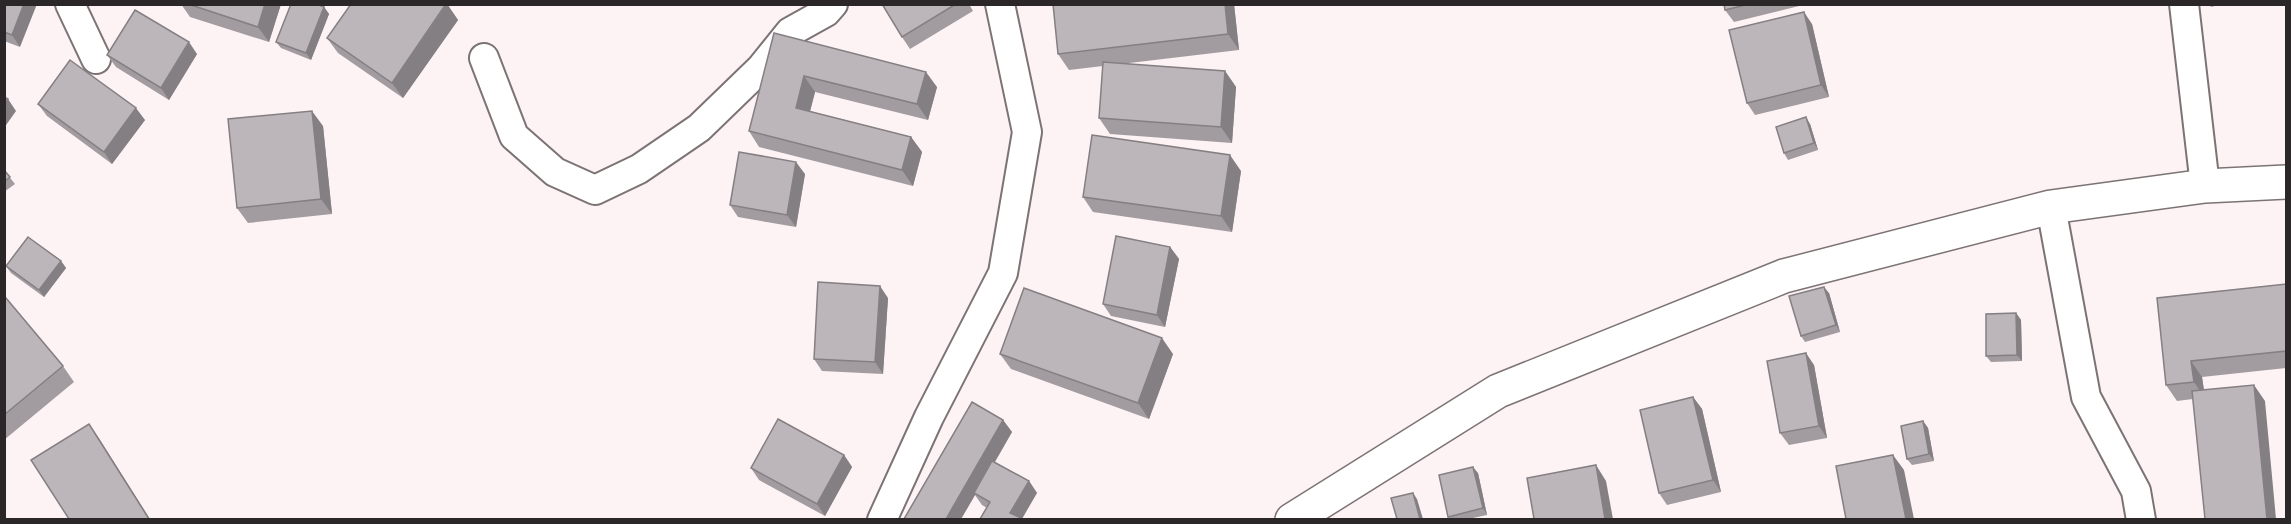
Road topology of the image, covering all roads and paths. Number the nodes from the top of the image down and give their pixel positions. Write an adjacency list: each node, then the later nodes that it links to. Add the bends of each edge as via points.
1 (70, 4): 6 (street)
2 (833, 4): 5 (street, via 790,32 761,68 699,128 639,169 595,190 555,172 514,136)
3 (1000, 4): 10 (street, via 1027,132 1003,273)
4 (2184, 4): 8 (street)
5 (484, 58)
6 (96, 59)
7 (2286, 182): 8 (main road)
8 (2205, 186): 9 (main road)
9 (2051, 207): 11 (main road, via 1784,276 1498,392); 12 (street, via 2086,397 2136,491)
10 (882, 519)
11 (1294, 519)
12 (2141, 519)

